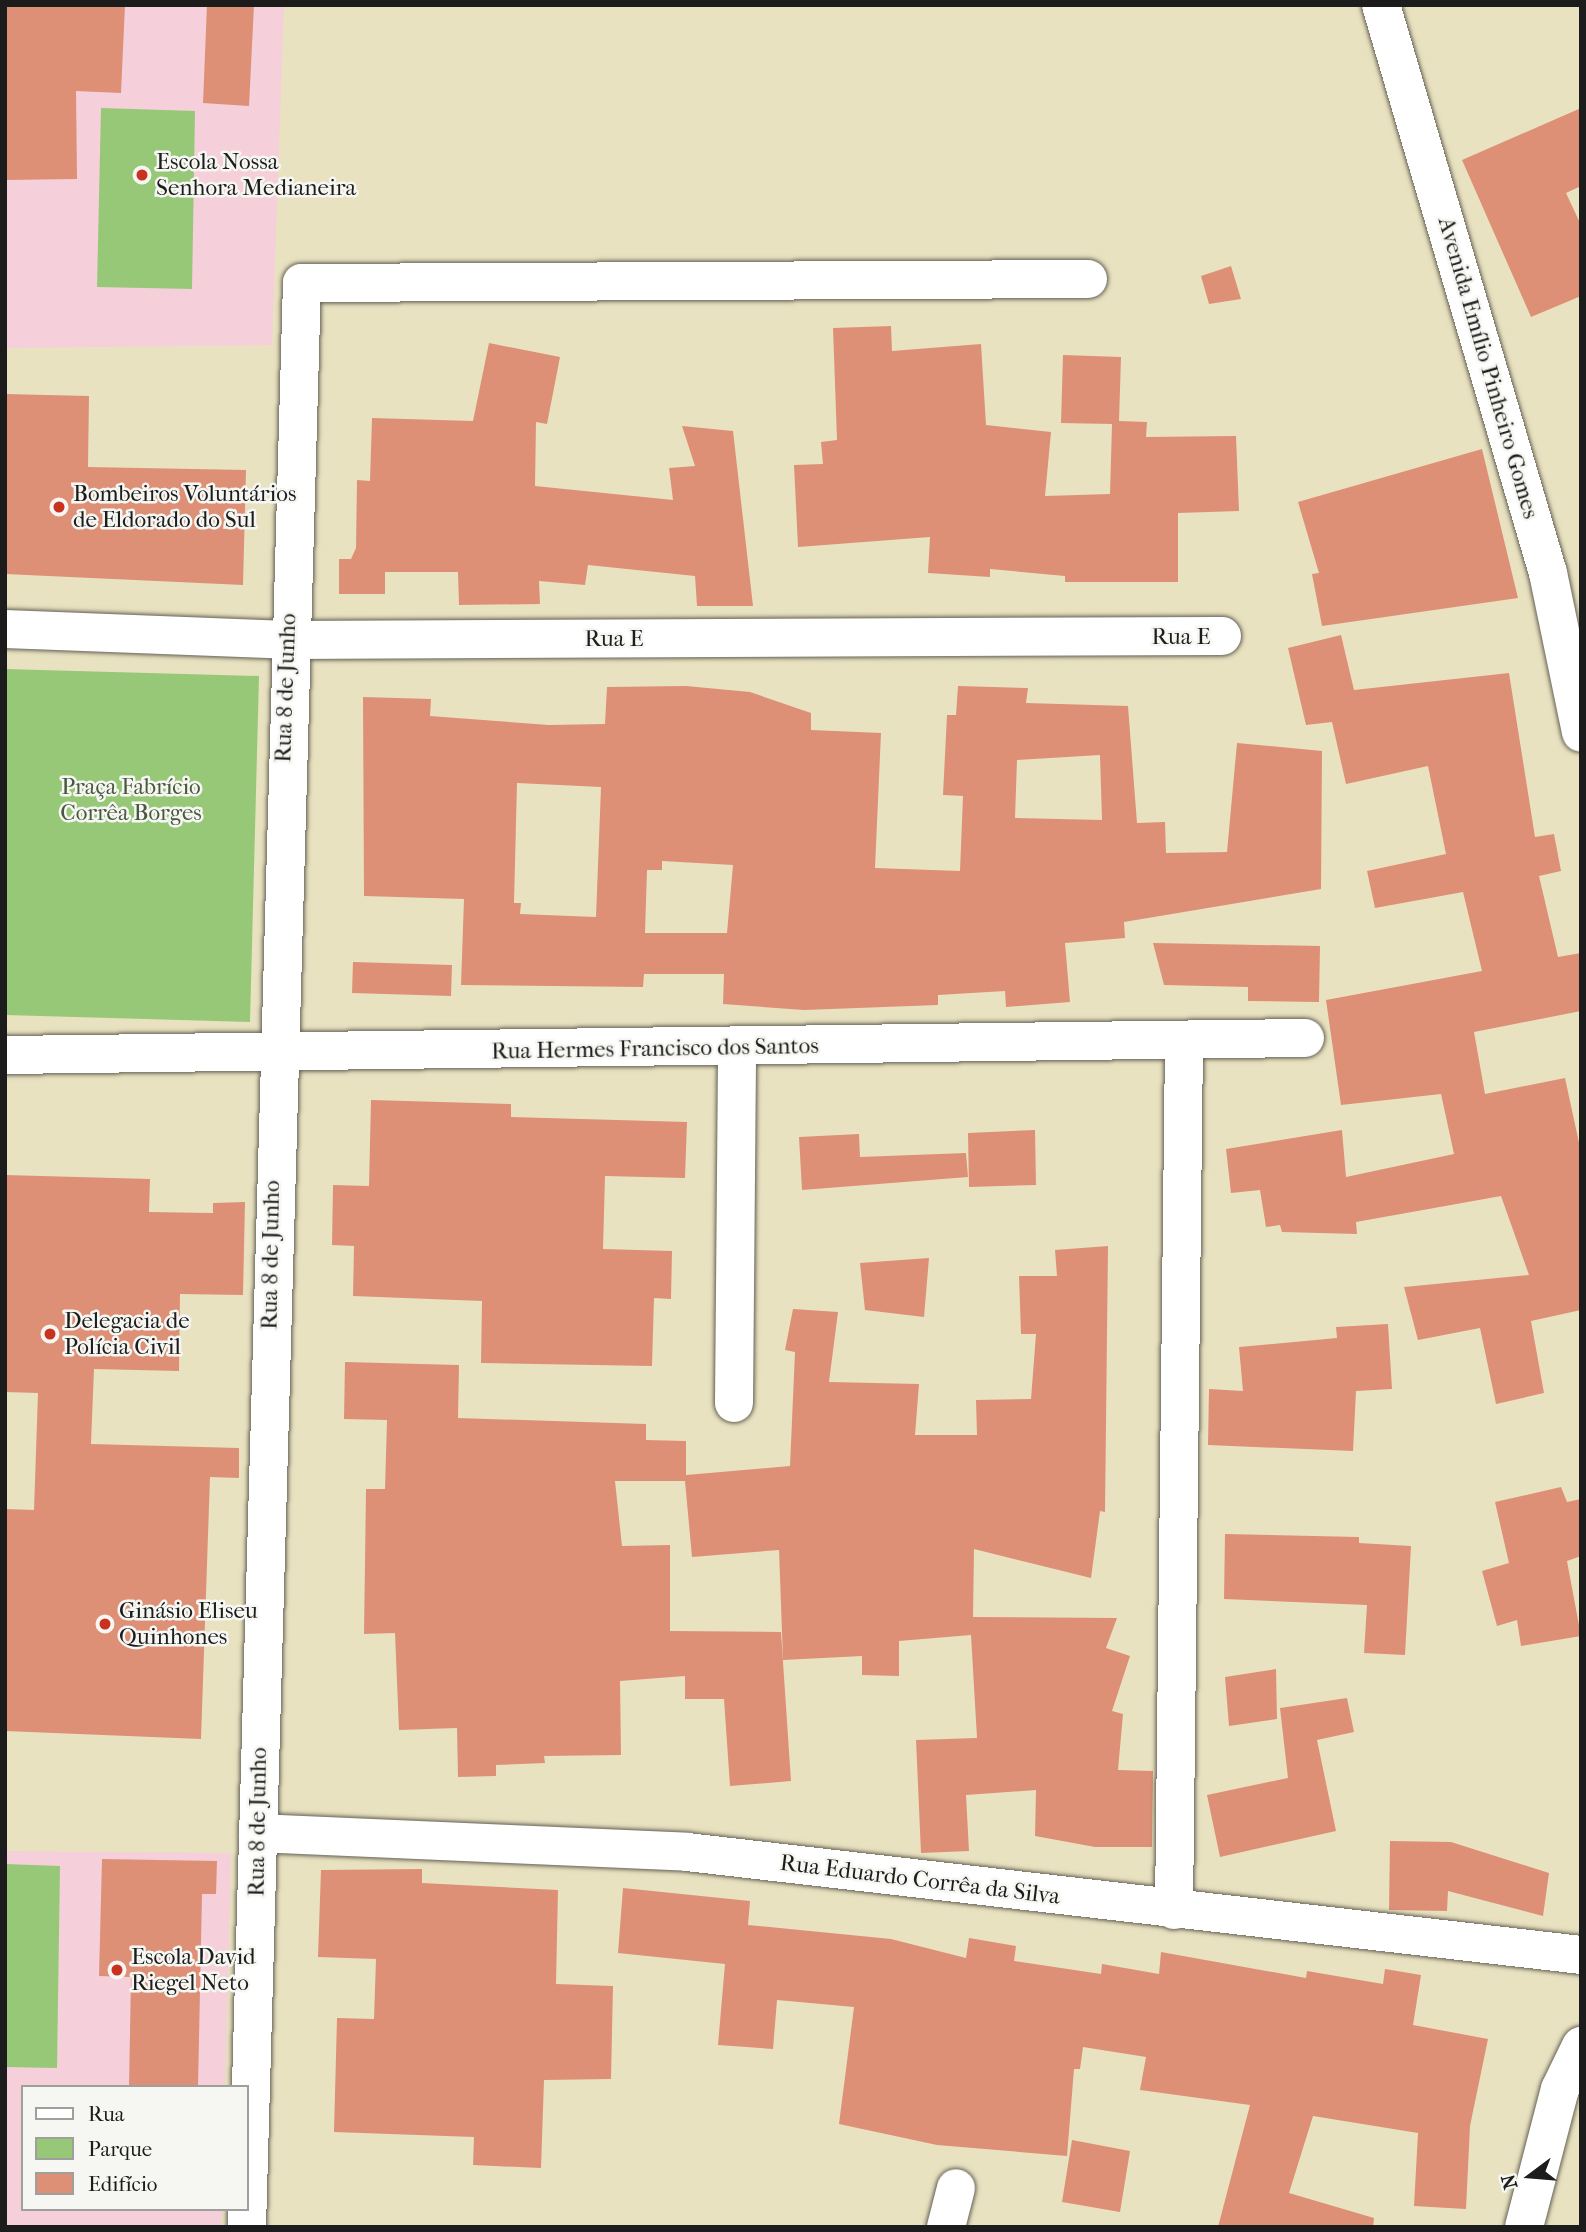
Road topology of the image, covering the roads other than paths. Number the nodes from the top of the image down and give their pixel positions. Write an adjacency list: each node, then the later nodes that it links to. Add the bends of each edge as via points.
1 (1381, 5): 6 (street, Avenida Emílio Pinheiro Gomes, via 1548,573)
2 (1088, 279): 5 (street, Rua 8 de Junho, via 302,283)
3 (5, 629): 5 (street, Rua E)
4 (1222, 636): 5 (street, Rua E)
5 (288, 640): 10 (street, Rua 8 de Junho)
6 (1581, 733)
7 (1305, 1038): 8 (street, Rua Hermes Francisco dos Santos)
8 (1184, 1045): 9 (street, Rua Hermes Francisco dos Santos); 14 (street)
9 (737, 1048): 10 (street, Rua Hermes Francisco dos Santos); 12 (street)
10 (276, 1053): 11 (street, Rua Hermes Francisco dos Santos); 13 (street, Rua 8 de Junho)
11 (5, 1055)
12 (734, 1403)
13 (258, 1833): 14 (street, Rua Eduardo Corrêa da Silva, via 687,1852); 18 (street, Rua 8 de Junho)
14 (1174, 1910): 15 (street, Rua Eduardo Corrêa da Silva)
15 (1581, 1955)
16 (1581, 2046): 20 (street, via 1560,2090)
17 (956, 2188): 19 (street)
18 (248, 2191)
19 (946, 2227)
20 (1524, 2227)

